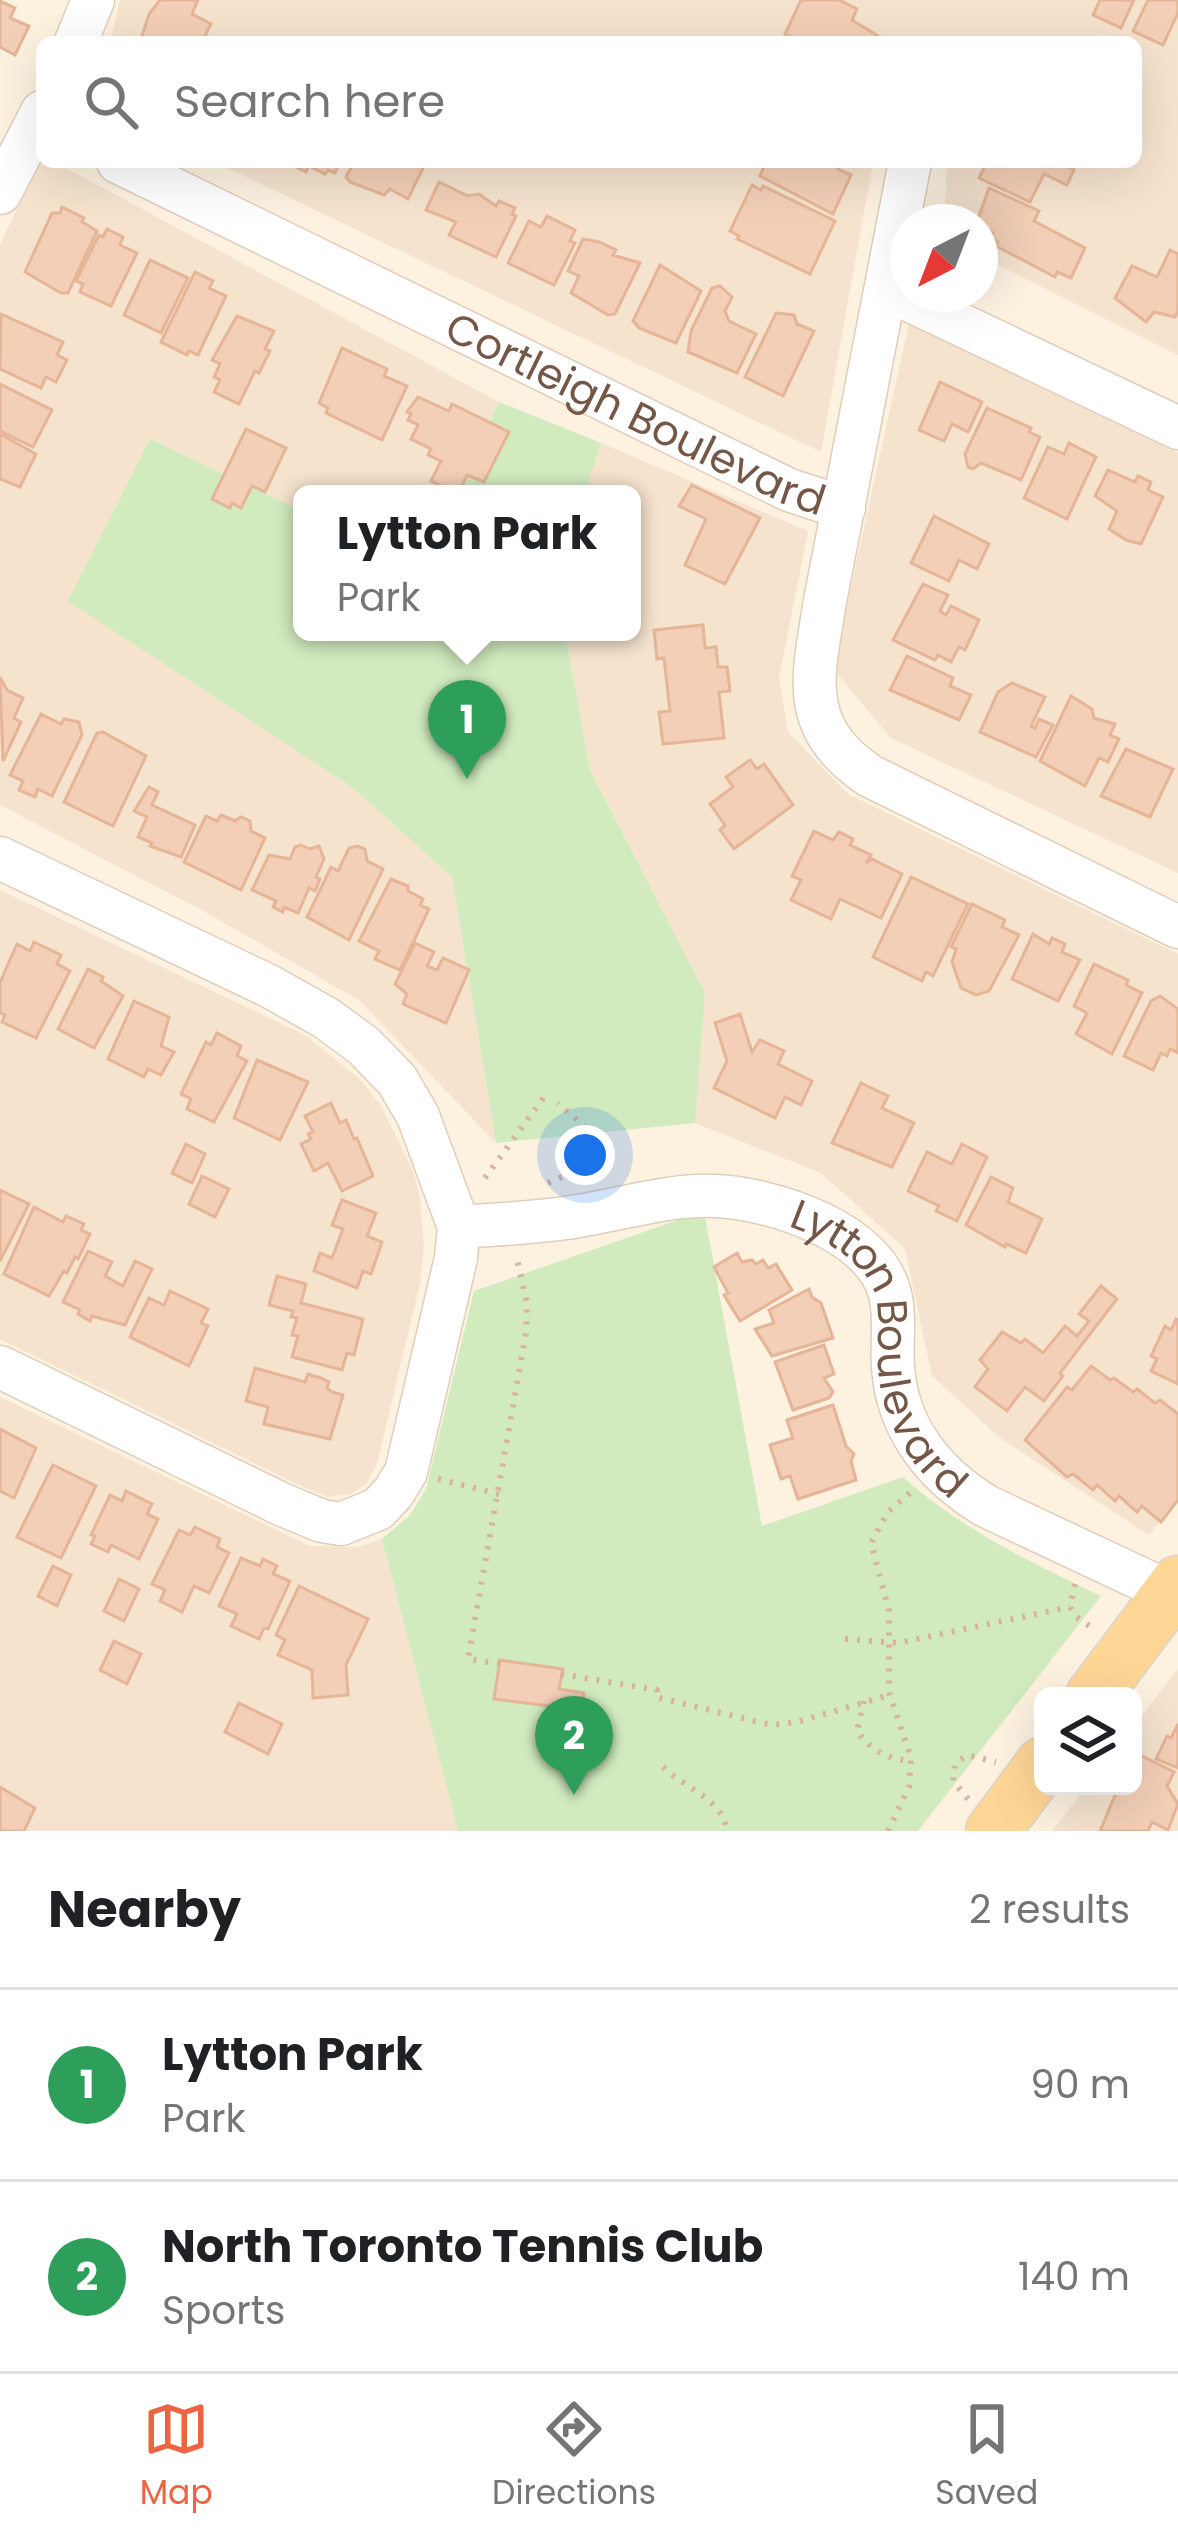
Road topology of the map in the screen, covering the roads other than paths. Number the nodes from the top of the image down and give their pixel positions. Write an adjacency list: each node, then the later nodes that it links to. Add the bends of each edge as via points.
1 (93, 0): 2 (street)
2 (78, 36)
3 (36, 127): 6 (street)
4 (130, 168): 9 (street, Cortleigh Boulevard, via 789,490)
5 (909, 168): 7 (street)
6 (0, 193)
7 (888, 290): 8 (street); 9 (street)
8 (1178, 428)
9 (844, 508): 11 (street, Cortleigh Boulevard, via 815,672 815,700 832,744 908,797)
10 (0, 858): 12 (street, via 269,986 364,1046 418,1115)
11 (1178, 927)
12 (459, 1227): 13 (street, via 406,1472 378,1509 358,1520 322,1521 283,1505); 14 (street, Lytton Boulevard, via 712,1196 817,1221 869,1257 890,1290 904,1420 937,1469 986,1505)
13 (0, 1367)
14 (1174, 1588): 15 (main road)
15 (1101, 1687)
16 (1020, 1763): 17 (main road)
17 (981, 1815)

